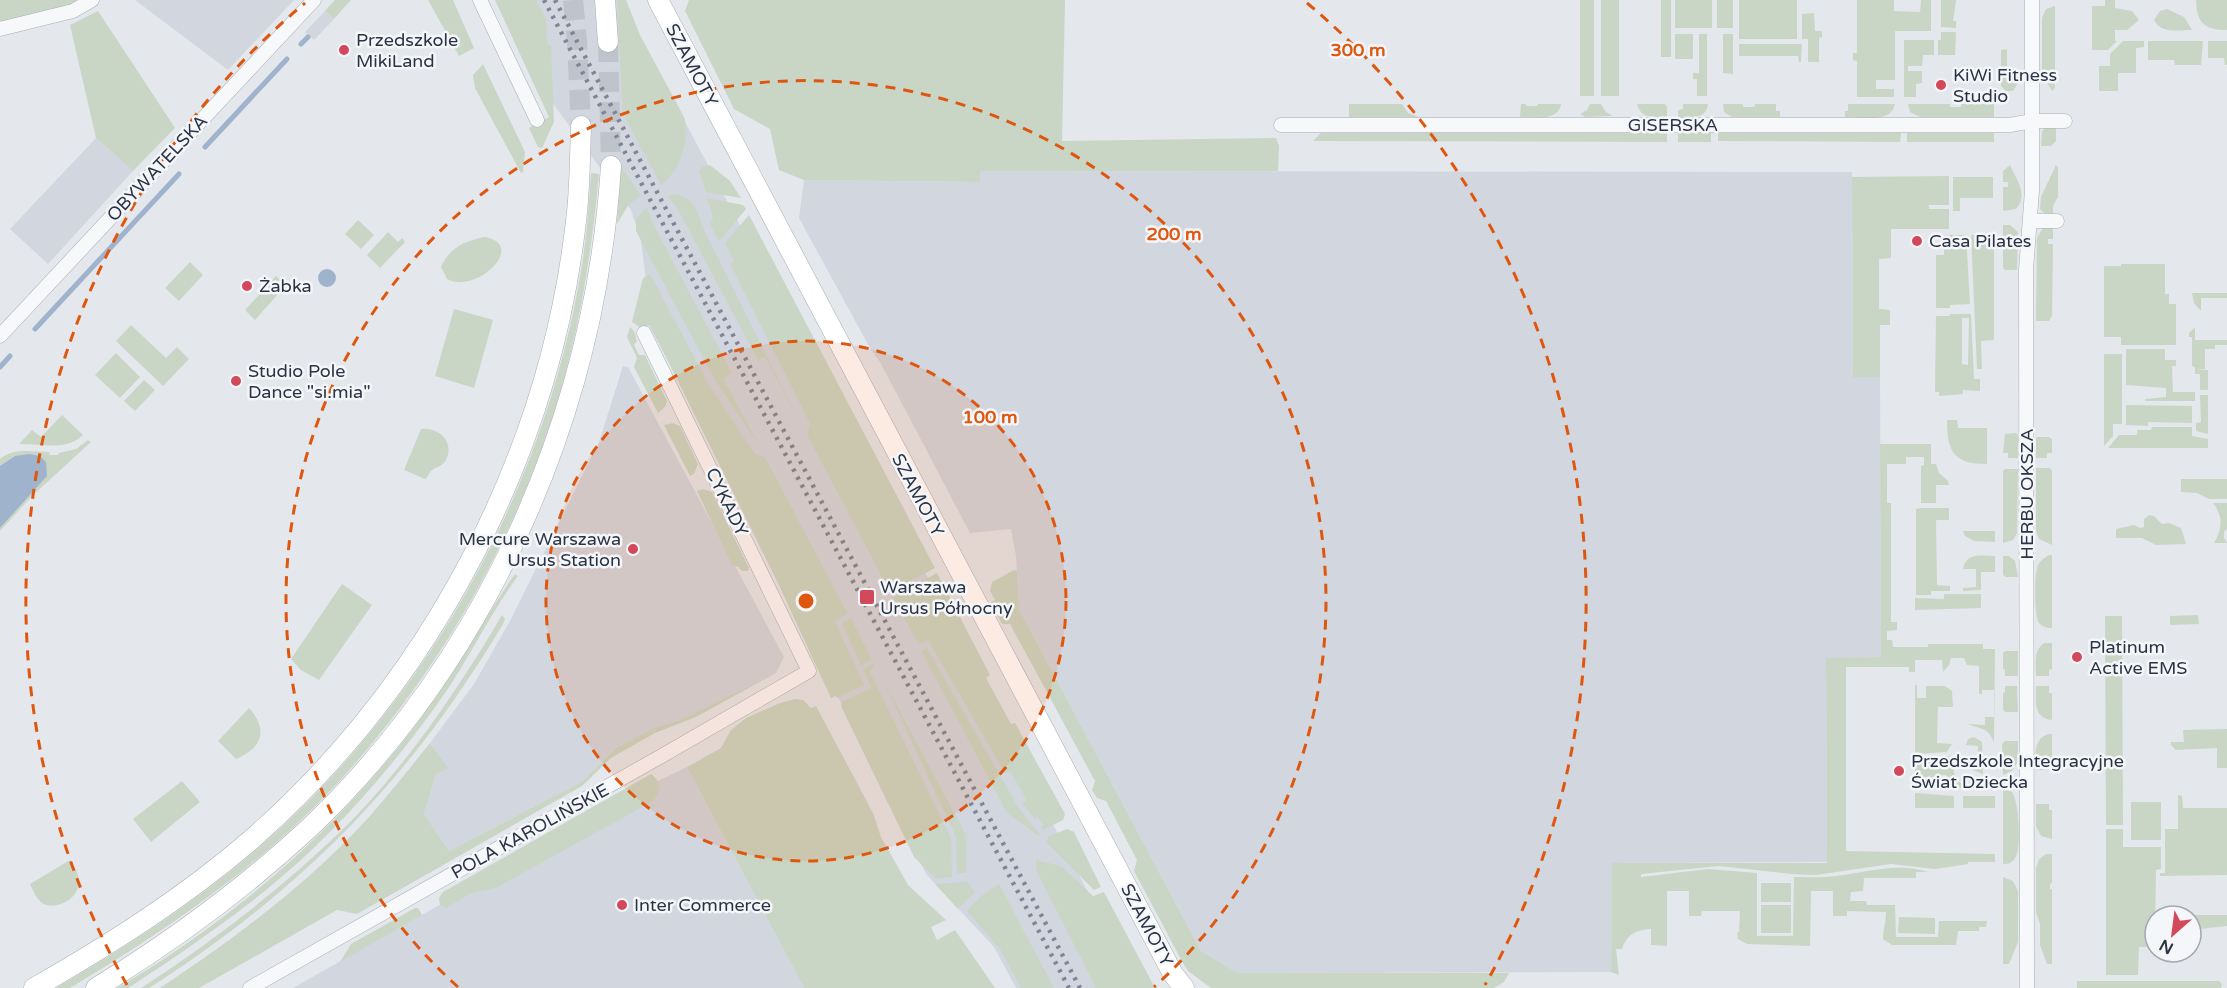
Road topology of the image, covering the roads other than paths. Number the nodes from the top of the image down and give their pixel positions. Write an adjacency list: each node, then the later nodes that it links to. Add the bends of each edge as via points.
1 (92, 0): 7 (street, via 73,11)
2 (314, 0): 17 (street, OBYWATELSKA)
3 (480, 0): 9 (street)
4 (605, 0): 8 (main road)
5 (658, 0): 23 (main road, SZAMOTY, via 976,604 1173,974)
6 (2032, 0): 10 (street, HERBU OKSZA)
7 (0, 29)
8 (608, 42)
9 (537, 120)
10 (2032, 121): 11 (street, GISERSKA); 12 (street, GISERSKA, via 2010,125); 15 (street, HERBU OKSZA)
11 (2065, 121)
12 (1281, 125)
13 (581, 126): 20 (main road, via 577,212 570,256 536,401 513,468 476,550 424,641 327,766 258,834 148,919)
14 (611, 166): 21 (main road, via 597,283 567,410 537,493 492,588 461,640 392,736 307,830 235,892)
15 (2030, 221): 16 (street); 24 (street, HERBU OKSZA, via 2026,270)
16 (2057, 221)
17 (2, 328)
18 (644, 333): 19 (street, CYKADY)
19 (809, 671): 22 (street, POLA KAROLIŃSKIE)
20 (34, 988)
21 (96, 988)
22 (250, 988)
23 (1184, 988)
24 (2027, 988)

